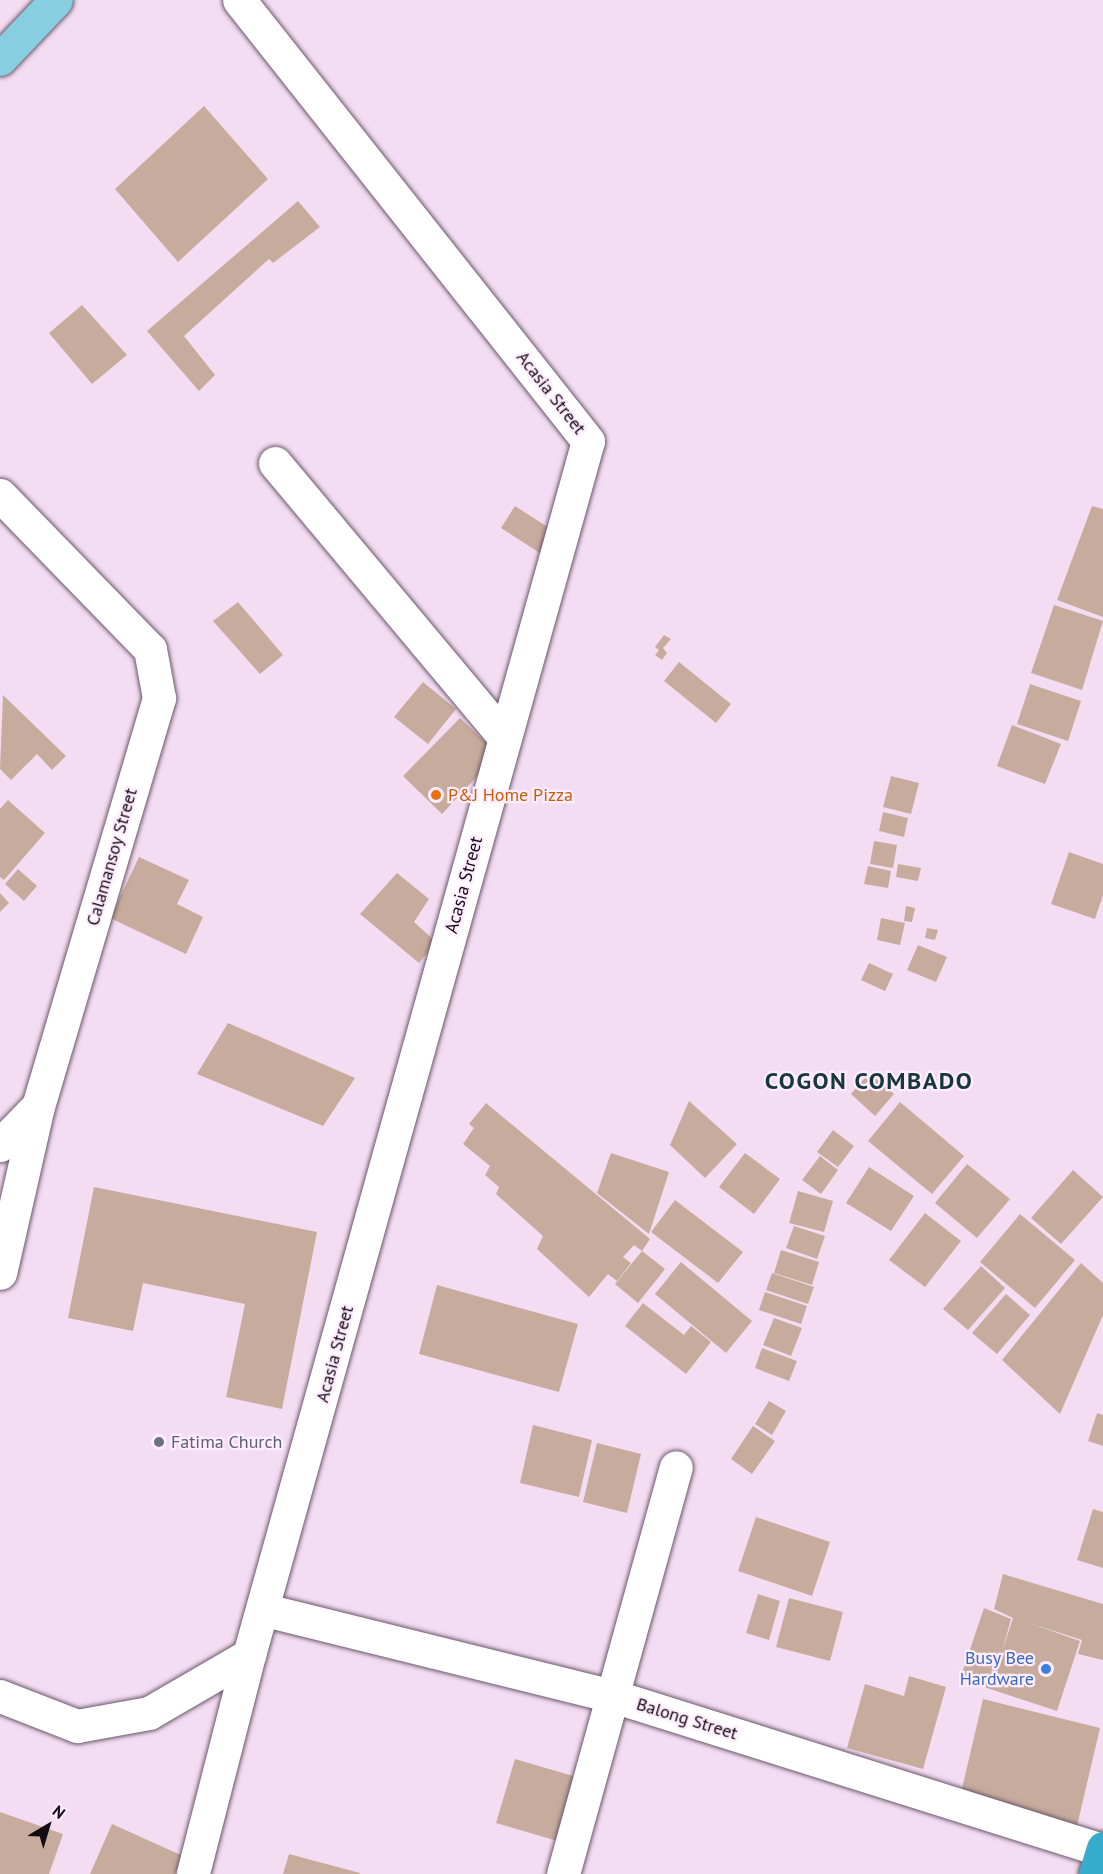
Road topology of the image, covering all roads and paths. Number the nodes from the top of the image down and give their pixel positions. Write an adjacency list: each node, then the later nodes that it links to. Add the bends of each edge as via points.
1 (56, 0): 3 (main road)
2 (239, 0): 6 (street, Acasia Street, via 588,441)
3 (0, 59)
4 (275, 463): 6 (street)
5 (0, 495): 7 (street, Calamansoy Street, via 150,649 159,698)
6 (504, 737): 11 (street, Acasia Street)
7 (38, 1106): 8 (street); 9 (street, Calamansoy Street)
8 (0, 1145)
9 (0, 1273)
10 (676, 1467): 14 (street)
11 (265, 1610): 12 (street, Acasia Street); 14 (street, Balong Street)
12 (249, 1655): 13 (street, via 149,1713 77,1726); 16 (street, Acasia Street)
13 (0, 1696)
14 (612, 1696): 15 (street, Balong Street); 17 (street)
15 (1100, 1857)
16 (193, 1873)
17 (563, 1874)

